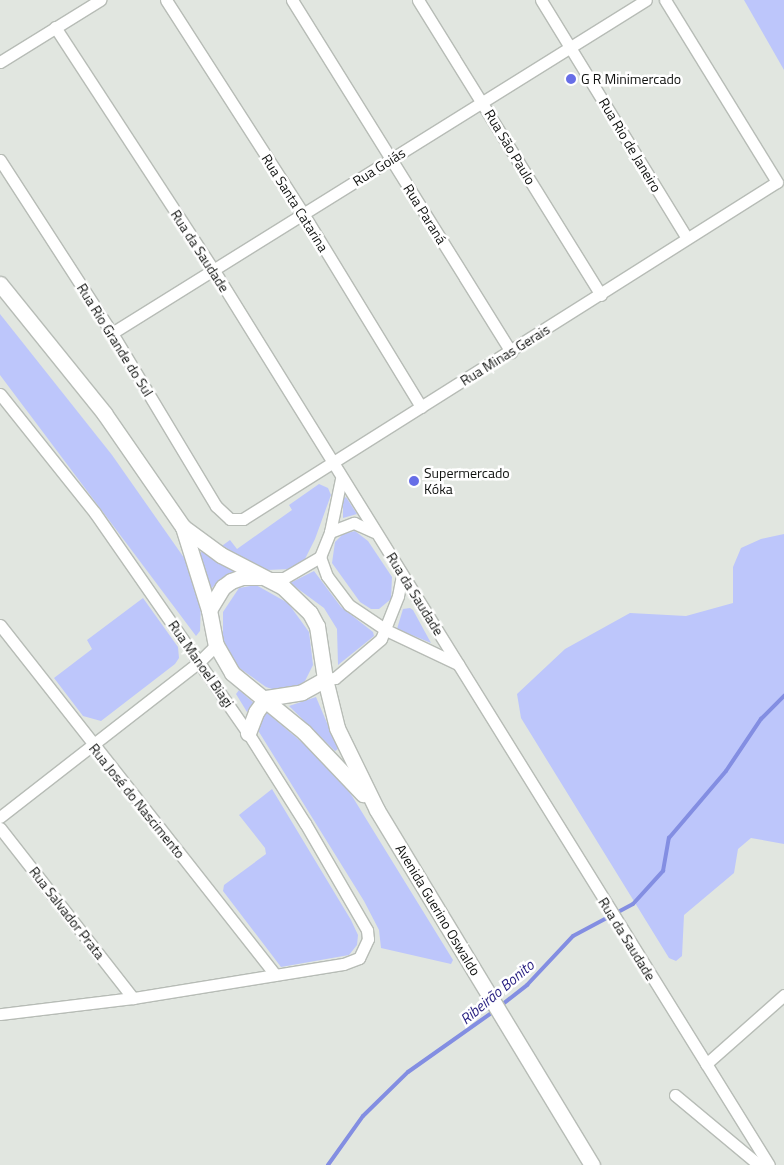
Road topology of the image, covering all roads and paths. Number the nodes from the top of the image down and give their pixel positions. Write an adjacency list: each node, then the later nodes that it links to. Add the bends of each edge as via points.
1 (100, 0): 8 (street)
2 (166, 0): 14 (street, Rua Santa Catarina)
3 (292, 0): 13 (street, Rua Paraná)
4 (418, 0): 11 (street, Rua São Paulo)
5 (541, 0): 9 (street, Rua Rio de Janeiro)
6 (646, 0): 9 (street, Rua Goiás)
7 (665, 0): 15 (street, Rua Minas Gerais, via 776,182)
8 (55, 27): 10 (street); 16 (street, Rua da Saudade)
9 (572, 49): 11 (street, Rua Goiás); 15 (street, Rua Rio de Janeiro)
10 (0, 62)
11 (483, 103): 13 (street, Rua Goiás); 18 (street, Rua São Paulo)
12 (0, 160): 19 (street, Rua Rio Grande do Sul)
13 (391, 160): 14 (street, Rua Goiás); 20 (street, Rua Paraná)
14 (304, 215): 16 (street, Rua Goiás); 22 (street, Rua Santa Catarina)
15 (687, 238): 18 (street, Rua Minas Gerais)
16 (212, 269): 19 (street, Rua Goiás); 23 (street, Rua da Saudade)
17 (0, 284): 26 (main road, via 104,413)
18 (601, 295): 20 (street, Rua Minas Gerais)
19 (112, 333): 25 (street, Rua Rio Grande do Sul, via 216,506)
20 (511, 352): 22 (street, Rua Minas Gerais)
21 (0, 394): 36 (street, Rua Manoel Biagi, via 95,513)
22 (421, 407): 23 (street, Rua Minas Gerais)
23 (332, 464): 24 (street, Rua da Saudade); 25 (street, Rua Minas Gerais, via 243,519)
24 (341, 479): 27 (street); 28 (street, Rua da Saudade)
25 (230, 519)
26 (183, 527): 31 (main road, Avenida Guerino Oswaldo, via 221,555); 32 (main road, Avenida Guerino Oswaldo)
27 (330, 532): 28 (street, via 354,523); 29 (street)
28 (374, 532): 30 (street, Rua da Saudade)
29 (320, 557): 31 (street, via 284,578); 34 (street, via 327,576 349,605)
30 (402, 574): 34 (street); 37 (street, Rua da Saudade)
31 (267, 578): 32 (main road, via 242,577 231,581 223,587); 38 (main road, Avenida Guerino Oswaldo, via 310,613 317,626)
32 (209, 610): 35 (main road, Avenida Guerino Oswaldo)
33 (0, 625): 41 (street, Rua José do Nascimento)
34 (386, 630): 37 (street); 38 (street, via 381,639 335,678)
35 (216, 645): 36 (street); 39 (main road, Avenida Guerino Oswaldo, via 232,673)
36 (200, 662): 40 (street, Rua Manoel Biagi); 41 (street)
37 (458, 664): 49 (street, Rua da Saudade)
38 (325, 680): 39 (main road, via 302,692); 42 (main road, Avenida Guerino Oswaldo, via 337,728)
39 (266, 698): 40 (main road); 42 (main road, Avenida Guerino Oswaldo, via 331,758)
40 (248, 733): 45 (street, Rua Manoel Biagi, via 367,930 364,951 358,958 343,964)
41 (92, 744): 43 (street); 45 (street, Rua José do Nascimento)
42 (377, 810): 51 (main road, Avenida Guerino Oswaldo)
43 (0, 817)
44 (0, 828): 47 (street, Rua Salvador Prata)
45 (275, 974): 47 (street)
46 (784, 995): 49 (street)
47 (133, 998): 48 (street)
48 (0, 1014)
49 (706, 1064): 53 (street, Rua da Saudade)
50 (675, 1095): 52 (street)
51 (592, 1165)
52 (759, 1165)
53 (768, 1165)

